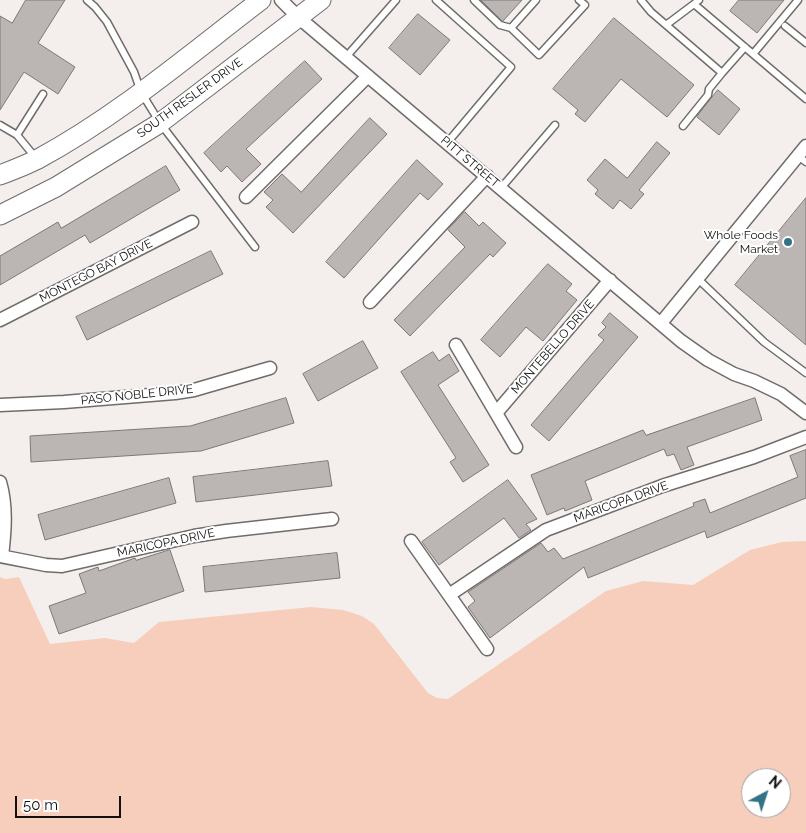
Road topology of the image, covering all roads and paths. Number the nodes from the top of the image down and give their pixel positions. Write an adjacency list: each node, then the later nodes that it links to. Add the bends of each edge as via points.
1 (87, 0): 23 (lane, via 107,22)
2 (261, 0): 23 (main road)
3 (282, 0): 13 (street, PITT STREET)
4 (321, 0): 13 (main road, SOUTH RESLER DRIVE)
5 (396, 0): 20 (lane)
6 (436, 0): 32 (lane, via 511,67)
7 (474, 0): 16 (lane, via 500,24)
8 (536, 0): 16 (lane)
9 (580, 0): 16 (lane, via 585,5 539,55)
10 (641, 0): 14 (lane)
11 (798, 0): 19 (lane)
12 (696, 2): 14 (lane); 18 (lane)
13 (298, 18): 20 (street, PITT STREET); 26 (main road, SOUTH RESLER DRIVE)
14 (666, 25): 21 (lane)
15 (785, 26): 17 (lane)
16 (511, 28)
17 (806, 43)
18 (745, 47): 19 (lane); 21 (lane)
19 (753, 54): 25 (lane)
20 (346, 58): 22 (street, PITT STREET)
21 (722, 73): 28 (lane)
22 (368, 76): 32 (street, PITT STREET); 38 (street)
23 (141, 92): 26 (lane); 34 (main road)
24 (43, 94): 31 (lane)
25 (806, 99)
26 (160, 123): 39 (main road, SOUTH RESLER DRIVE, via 56,187); 41 (lane)
27 (555, 125): 37 (lane)
28 (683, 126)
29 (3, 127): 30 (lane); 31 (lane)
30 (0, 134)
31 (18, 135): 34 (lane)
32 (447, 143): 36 (street, PITT STREET)
33 (803, 155): 42 (street)
34 (37, 160): 35 (main road)
35 (0, 175)
36 (487, 176): 37 (street, PITT STREET); 44 (street)
37 (501, 188): 43 (street, PITT STREET)
38 (246, 197)
39 (0, 215)
40 (192, 222): 45 (street, MONTEGO BAY DRIVE)
41 (255, 247)
42 (697, 278): 46 (street); 49 (lane, via 764,342)
43 (610, 280): 46 (street, PITT STREET); 51 (street, MONTEBELLO DRIVE)
44 (370, 302)
45 (0, 320)
46 (661, 323): 52 (street, PITT STREET, via 708,360 781,394)
47 (456, 345): 51 (street)
48 (270, 368): 50 (street, PASO NOBLE DRIVE, via 194,390)
49 (806, 373)
50 (0, 405)
51 (496, 413): 54 (street)
52 (806, 413)
53 (806, 437): 59 (street, MARICOPA DRIVE, via 546,530)
54 (516, 447)
55 (0, 482): 58 (street, via 5,506)
56 (332, 518): 58 (street, MARICOPA DRIVE, via 194,536 62,566)
57 (410, 541): 59 (street)
58 (1, 556)
59 (449, 594): 60 (street)
60 (487, 649)

